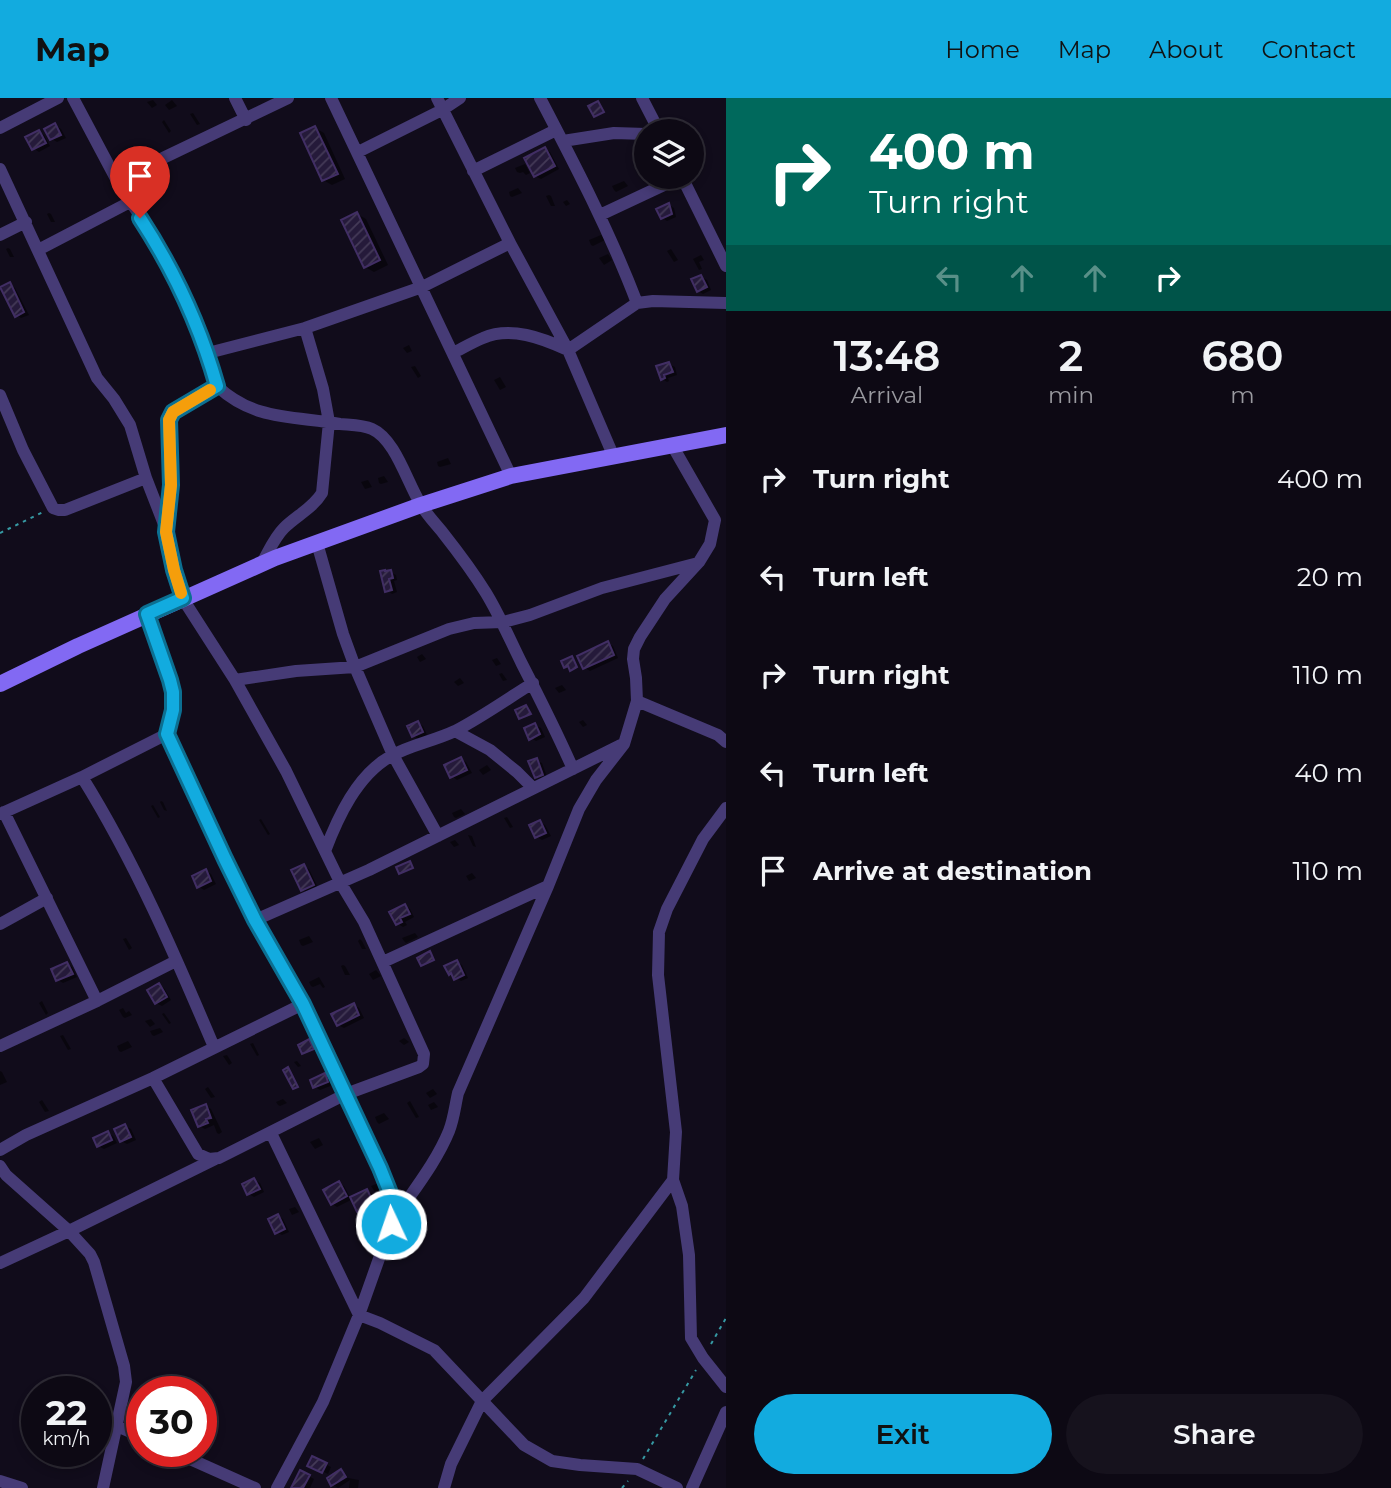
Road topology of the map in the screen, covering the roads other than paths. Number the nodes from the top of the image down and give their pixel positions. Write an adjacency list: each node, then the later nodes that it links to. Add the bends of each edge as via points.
1 (58, 98): 9 (street)
2 (73, 98): 19 (street)
3 (235, 98): 12 (street)
4 (288, 98): 12 (street)
5 (331, 98): 16 (street)
6 (460, 98): 10 (street)
7 (540, 98): 15 (street)
8 (642, 98): 11 (street)
9 (41, 101): 13 (street)
10 (439, 104): 16 (street); 18 (street)
11 (653, 119)
12 (246, 120): 19 (street)
13 (0, 128)
14 (634, 134): 15 (street)
15 (559, 135): 18 (street); 23 (street)
16 (358, 152): 29 (street)
17 (0, 169): 24 (street)
18 (473, 171): 26 (street)
19 (115, 177): 22 (street)
20 (655, 189): 23 (street)
21 (687, 189): 28 (street)
22 (130, 202): 27 (street); 34 (street, via 160,249)
23 (600, 215): 30 (street)
24 (26, 222): 25 (street); 27 (street)
25 (0, 235)
26 (510, 243): 29 (street); 33 (street)
27 (38, 250): 43 (street, via 96,378 130,425)
28 (726, 266)
29 (422, 287): 32 (street); 35 (street)
30 (637, 303): 31 (street); 33 (street)
31 (726, 303)
32 (305, 328): 34 (street); 38 (street)
33 (568, 350): 35 (street, via 522,334 485,337); 41 (street)
34 (208, 353): 36 (street)
35 (453, 353): 42 (street)
36 (217, 386): 38 (street, via 239,404 271,415); 45 (street, via 173,412 169,420 171,485)
37 (0, 395): 43 (street, via 53,508 65,510)
38 (329, 422): 44 (street, via 370,428 382,435); 48 (street, via 322,493 282,530)
39 (726, 435): 40 (street)
40 (672, 445): 41 (street); 47 (street, via 715,520 710,544)
41 (613, 455): 42 (street)
42 (511, 476): 44 (street)
43 (146, 478): 45 (street)
44 (421, 505): 46 (street); 51 (street)
45 (166, 532): 49 (street)
46 (317, 543): 48 (street); 52 (street)
47 (699, 562): 51 (street, via 602,588); 56 (street, via 665,599 634,649)
48 (262, 563): 49 (street)
49 (183, 598): 50 (street); 53 (street)
50 (147, 614): 55 (street); 58 (street, via 173,692)
51 (503, 622): 52 (street, via 449,629); 54 (street)
52 (355, 667): 53 (street); 61 (street)
53 (235, 680): 68 (street)
54 (533, 683): 57 (street); 62 (street)
55 (0, 684)
56 (637, 701): 59 (street); 60 (street)
57 (455, 731): 61 (street); 64 (street, via 490,750)
58 (167, 734): 63 (street); 72 (street)
59 (726, 742)
60 (624, 744): 62 (street); 70 (street, via 579,809)
61 (393, 755): 67 (street); 68 (street, via 376,766 349,799)
62 (573, 769): 64 (street)
63 (82, 777): 66 (street); 74 (street, via 121,843)
64 (533, 789): 67 (street)
65 (726, 808): 86 (street, via 703,839 659,932 658,975 676,1132)
66 (2, 813): 71 (street)
67 (438, 836): 69 (street)
68 (326, 852): 69 (street)
69 (340, 882): 72 (street); 75 (street)
70 (548, 886): 75 (street); 87 (street, via 458,1093 448,1133)
71 (47, 898): 73 (street); 76 (street)
72 (255, 920): 77 (street)
73 (0, 924)
74 (176, 961): 76 (street); 79 (street)
75 (383, 962): 81 (street, via 422,1047 423,1064)
76 (97, 1001): 78 (street)
77 (303, 1004): 79 (street); 81 (street)
78 (0, 1046)
79 (214, 1047): 80 (street)
80 (153, 1078): 83 (street); 84 (street, via 198,1154)
81 (346, 1094): 82 (street); 87 (street, via 392,1195)
82 (271, 1133): 84 (street); 90 (street)
83 (0, 1150)
84 (219, 1158): 88 (street)
85 (0, 1166): 88 (street)
86 (673, 1180): 91 (street, via 690,1255 691,1338); 92 (street, via 584,1298)
87 (391, 1224): 90 (street)
88 (69, 1231): 89 (street); 94 (street, via 94,1262 124,1366 127,1382)
89 (0, 1263)
90 (359, 1315): 92 (street, via 434,1350); 103 (street, via 323,1402)
91 (726, 1387)
92 (482, 1401): 104 (street); 105 (street, via 524,1445 552,1461 637,1469)
93 (726, 1412): 96 (street)
94 (117, 1426): 95 (street); 101 (street)
95 (126, 1430)
96 (713, 1441): 97 (street); 106 (street)
97 (726, 1447)
98 (208, 1467): 102 (street)
99 (0, 1481): 100 (street)
100 (22, 1488)
101 (103, 1488)
102 (255, 1488)
103 (277, 1488)
104 (444, 1488)
105 (677, 1488)
106 (692, 1488)

